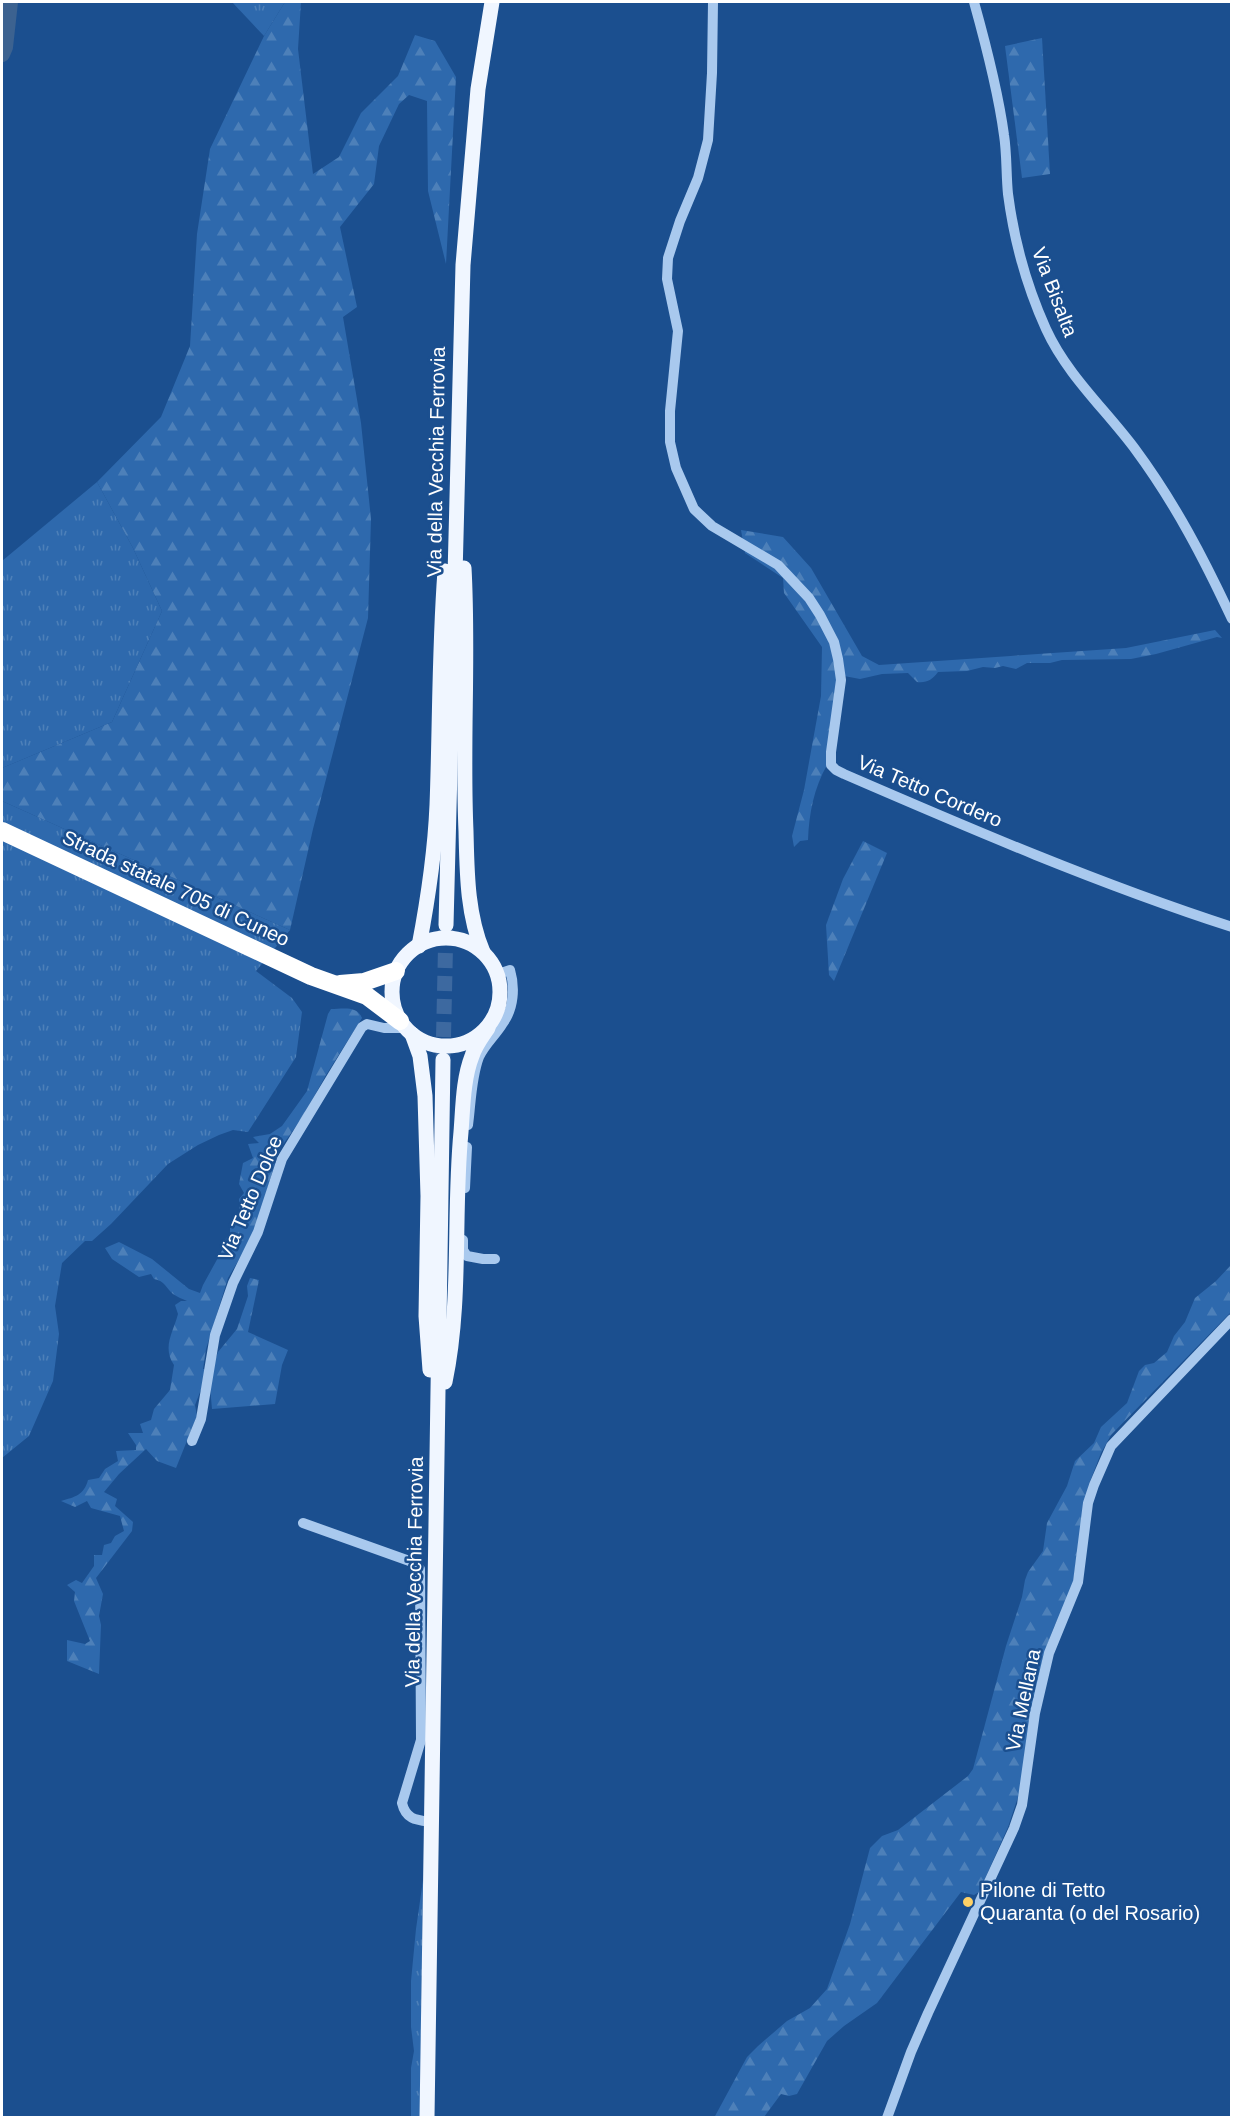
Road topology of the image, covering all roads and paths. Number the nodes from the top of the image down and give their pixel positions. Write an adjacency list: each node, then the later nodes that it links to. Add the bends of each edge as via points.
1 (492, 2): 4 (main road, Via della Vecchia Ferrovia, via 469,177)
2 (713, 2): 8 (street, Via Tetto Cordero, via 708,140 668,258 667,279 678,331 670,442 676,468 694,509 712,526 783,569 809,598 834,642 841,680 831,765 958,824 1170,907)
3 (974, 2): 5 (street, Via Bisalta, via 1004,136 1014,233 1046,329 1072,373 1162,487 1204,559)
4 (458, 440): 7 (main road, Via della Vecchia Ferrovia); 9 (main road, via 448,474 437,806 429,896); 10 (main road, via 465,475 466,851 469,898)
5 (1232, 620)
6 (2, 831): 13 (highway, Strada statale 705 di Cuneo)
7 (446, 925)
8 (1232, 927)
9 (419, 946): 10 (main road, via 435,939 452,938); 11 (main road)
10 (483, 952): 12 (main road)
11 (396, 972): 13 (highway, via 356,984); 14 (main road, via 392,997)
12 (498, 974): 15 (main road, via 501,998); 17 (street, via 510,970 513,994 504,1022 485,1047 475,1070 462,1243 467,1256)
13 (331, 984): 14 (highway, Strada statale 705 di Cuneo, via 367,996)
14 (406, 1028): 15 (main road, via 434,1045 451,1046 467,1042); 19 (main road, via 420,1056 425,1096 427,1333); 20 (street, Via Tetto Dolce, via 368,1024 362,1027 282,1158 258,1232 233,1283 215,1335 201,1419)
15 (488, 1028): 19 (main road, via 472,1054 463,1102 451,1347)
16 (443, 1060): 19 (main road, Via della Vecchia Ferrovia)
17 (495, 1259)
18 (1232, 1319): 24 (street, Via Mellana, via 1111,1446 1098,1475 1088,1503 1078,1582 1049,1653 1035,1713 1022,1805 911,2052)
19 (437, 1417): 22 (main road, Via della Vecchia Ferrovia)
20 (192, 1441)
21 (303, 1523): 22 (street, via 415,1563 420,1569 421,1740 402,1803 410,1818)
22 (432, 1822): 23 (main road, Via della Vecchia Ferrovia)
23 (427, 2118)
24 (887, 2118)

